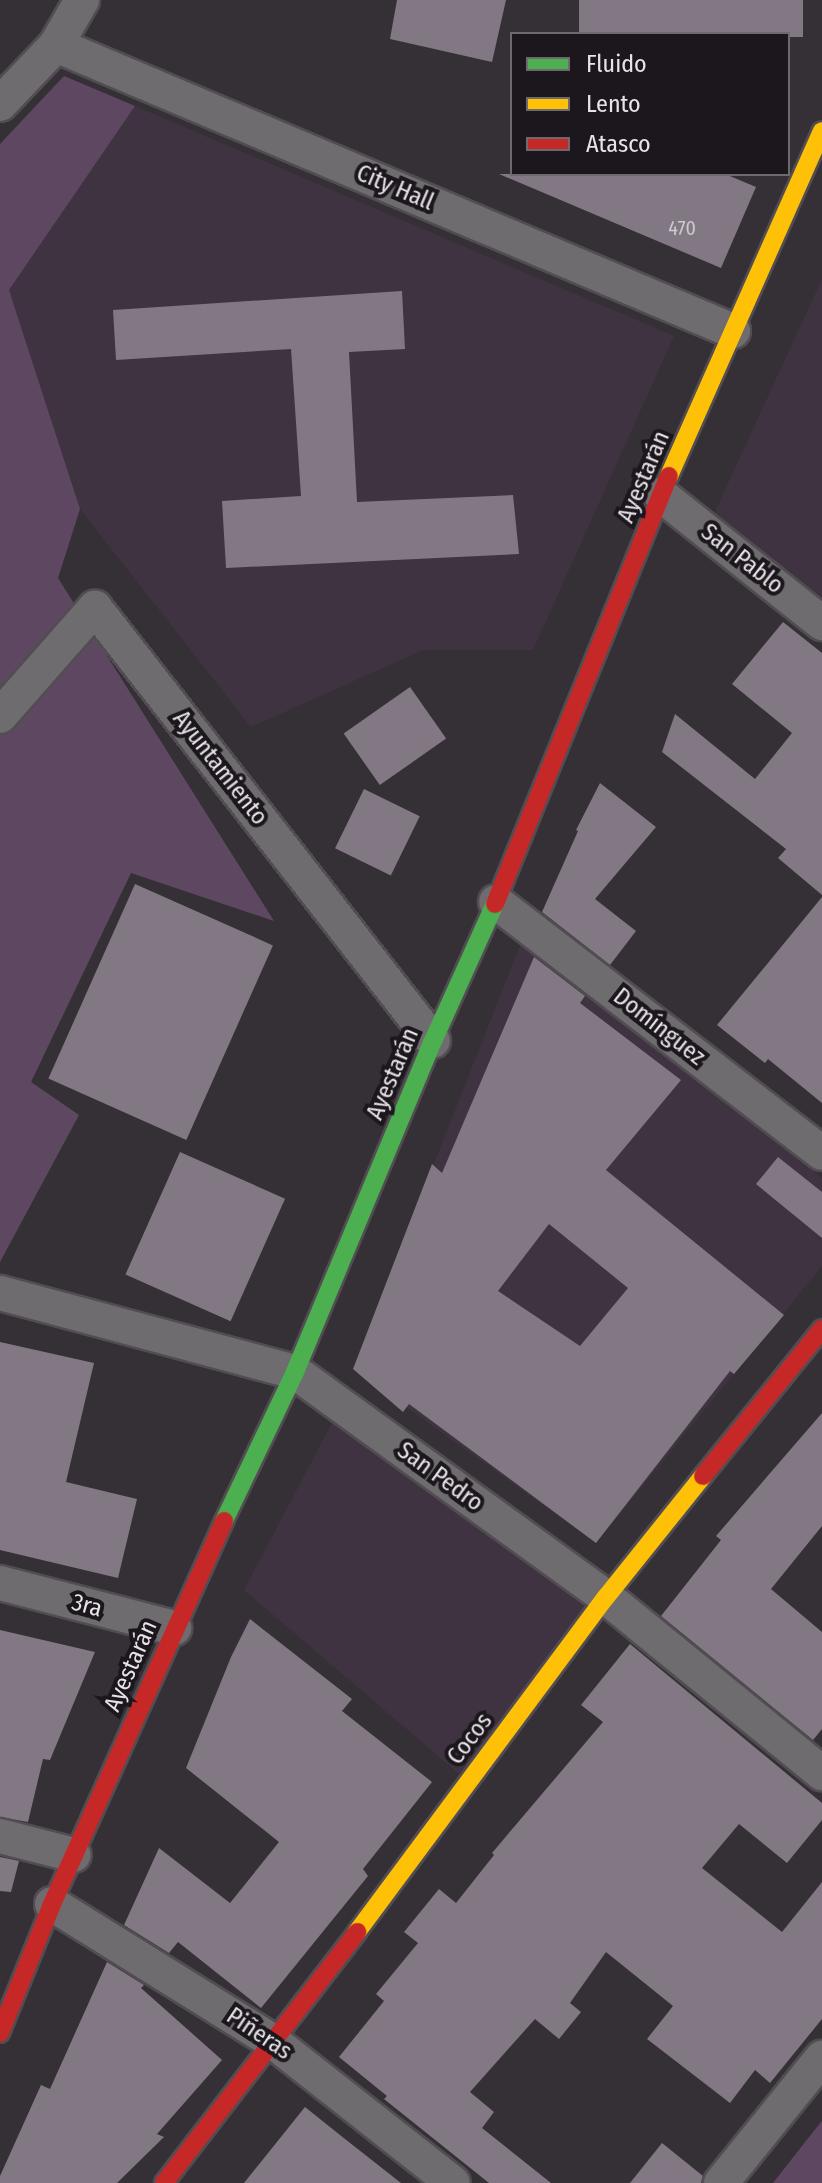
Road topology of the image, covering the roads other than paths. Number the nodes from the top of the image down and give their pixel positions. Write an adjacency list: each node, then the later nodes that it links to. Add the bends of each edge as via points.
1 (82, 0): 2 (street)
2 (56, 45): 3 (street); 5 (street, City Hall)
3 (0, 104)
4 (822, 131): 5 (main road, Ayestarán)
5 (733, 331): 6 (main road, Ayestarán)
6 (661, 495): 7 (street, San Pablo); 9 (main road, Ayestarán)
7 (822, 623)
8 (0, 716): 10 (street, Ayuntamiento, via 95,608)
9 (496, 902): 10 (main road, Ayestarán); 11 (street, Domínguez)
10 (433, 1041): 14 (main road, Ayestarán)
11 (822, 1153)
12 (0, 1293): 14 (street, San Pedro)
13 (822, 1329): 16 (main road, Cocos)
14 (295, 1372): 16 (street, San Pedro); 17 (main road, Ayestarán)
15 (0, 1583): 17 (street, 3ra)
16 (606, 1597): 18 (street, San Pedro); 23 (main road, Cocos)
17 (174, 1628): 20 (main road, Ayestarán)
18 (822, 1773)
19 (0, 1836): 20 (street)
20 (74, 1855): 21 (main road, Ayestarán)
21 (52, 1904): 22 (main road, Ayestarán); 23 (street, Piñeras)
22 (0, 2033)
23 (275, 2043): 25 (main road, Cocos); 26 (street, Piñeras)
24 (822, 2058): 27 (street)
25 (164, 2183)
26 (453, 2183)
27 (721, 2183)

